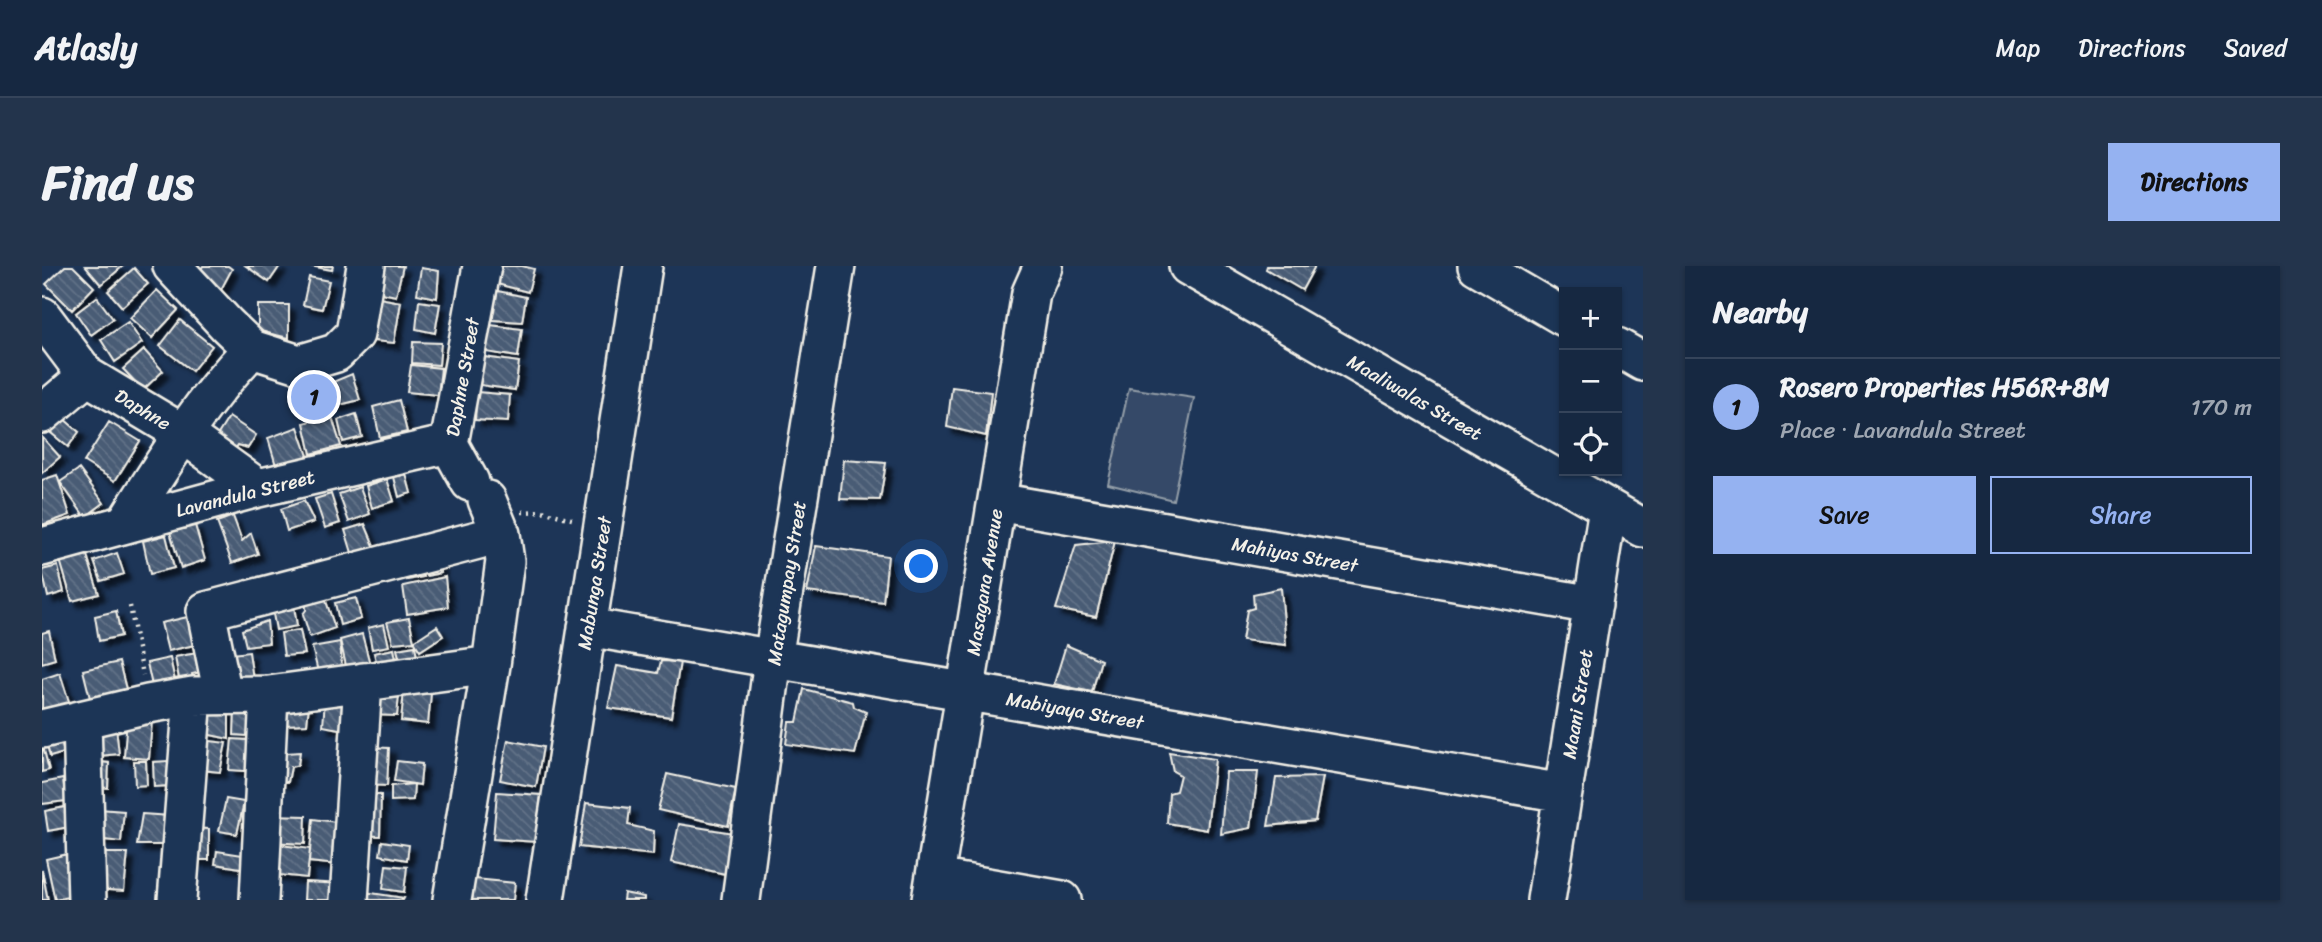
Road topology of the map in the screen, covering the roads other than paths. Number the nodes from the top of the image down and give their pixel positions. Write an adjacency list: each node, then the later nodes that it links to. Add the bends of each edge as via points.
1 (366, 266): 11 (street, via 355,334 336,353 299,363)
2 (482, 266): 17 (street, Daphne Street)
3 (643, 266): 26 (street, Mabunga Street)
4 (836, 266): 27 (street, Matagumpay Street)
5 (1043, 266): 19 (street, Masagana Avenue, via 1031,293)
6 (1188, 266): 20 (street, Maaliwalas Street)
7 (1477, 266): 9 (street)
8 (173, 267): 11 (street)
9 (1559, 314)
10 (42, 316): 14 (street, Daphne)
11 (252, 349): 16 (street)
12 (1622, 350): 13 (street)
13 (1643, 362)
14 (87, 376): 15 (street); 16 (street, Daphne)
15 (42, 414)
16 (182, 432): 18 (street, Daphne); 22 (street)
17 (449, 444): 18 (street, Lavandula Street); 21 (street, Daphne Street)
18 (258, 488): 22 (street, Lavandula Street)
19 (997, 502): 25 (street, Mahiyas Street); 30 (street, Masagana Avenue)
20 (1608, 508): 23 (street, Maaliwalas Street); 25 (street, Maani Street)
21 (489, 509): 28 (street, via 505,561); 31 (street, via 206,611)
22 (125, 524): 24 (street, Lavandula Street)
23 (1643, 528)
24 (42, 547)
25 (1592, 605): 35 (street, Maani Street)
26 (587, 627): 27 (street, Mabiyaya Street); 42 (street, Mabunga Street)
27 (773, 659): 30 (street, Mabiyaya Street); 43 (street, Matagumpay Street)
28 (491, 664): 29 (street); 41 (street)
29 (363, 682): 32 (street); 40 (street)
30 (967, 692): 35 (street, Mabiyaya Street); 36 (street, Masagana Avenue)
31 (208, 695): 32 (street); 33 (street); 38 (street)
32 (269, 695): 39 (street)
33 (82, 720): 34 (street); 37 (street)
34 (42, 729)
35 (1563, 793): 45 (street, Maani Street)
36 (933, 889): 44 (street)
37 (87, 900)
38 (177, 900)
39 (259, 900)
40 (349, 900)
41 (452, 900)
42 (545, 900)
43 (741, 900)
44 (1062, 900)
45 (1546, 900)

